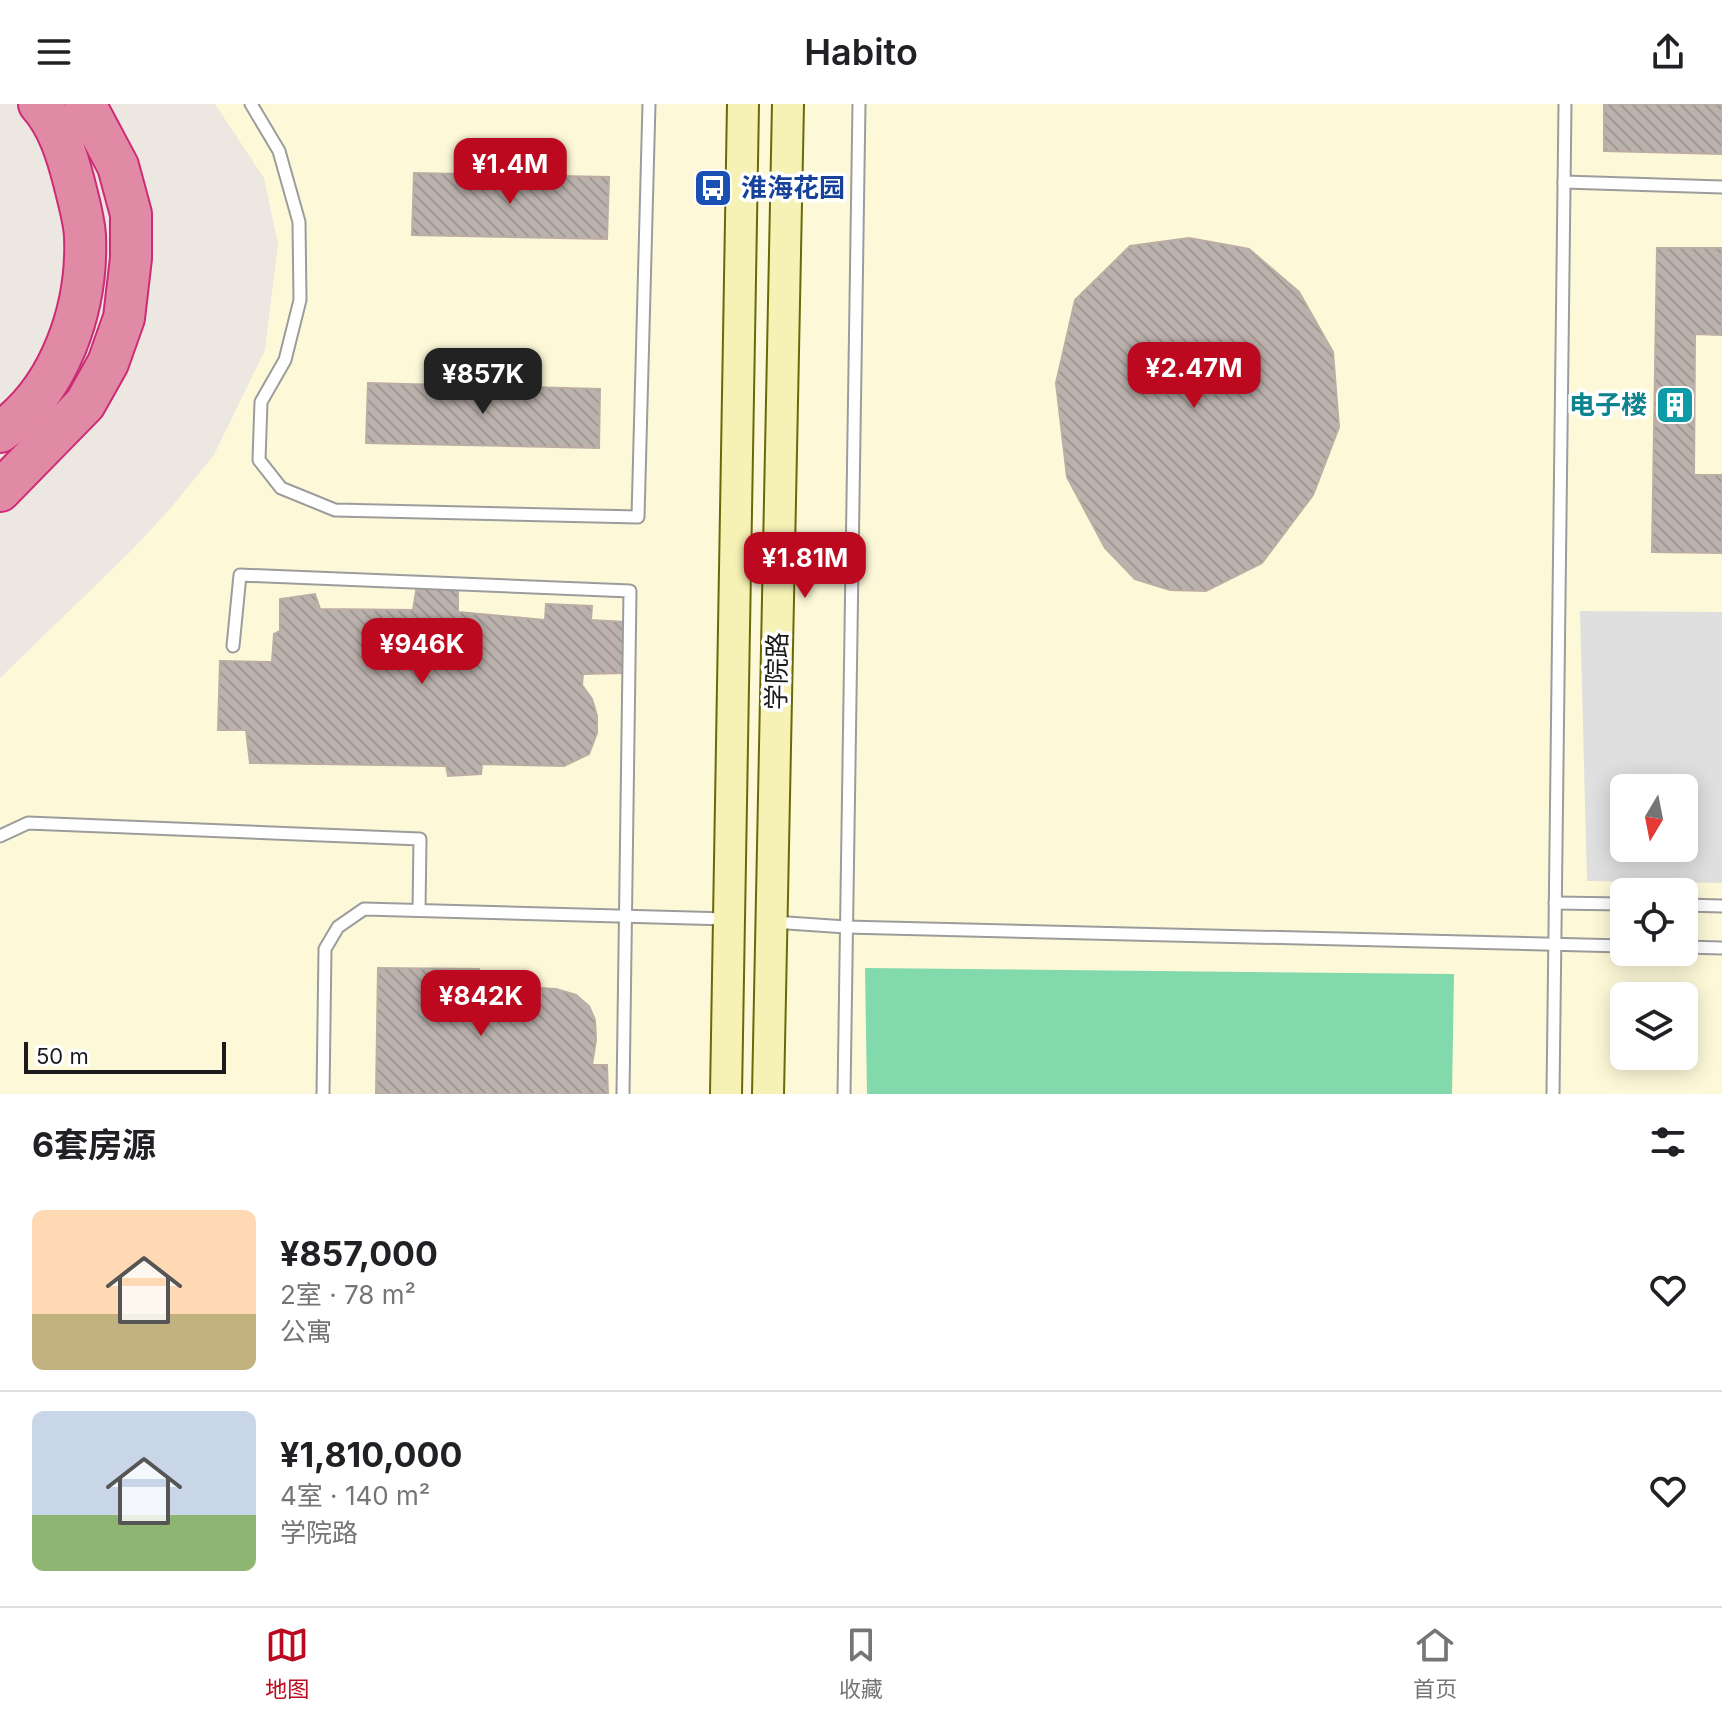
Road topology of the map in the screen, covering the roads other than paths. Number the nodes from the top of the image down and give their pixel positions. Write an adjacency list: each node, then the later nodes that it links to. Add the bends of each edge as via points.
1 (39, 104): 11 (highway, via 67,156 85,234 84,266 65,346 39,397)
2 (85, 104): 12 (highway, via 118,166 131,214 124,318 108,363 85,404)
3 (251, 104): 4 (lane, via 279,151 299,222 300,300 285,360 261,402 259,460 281,488 335,510 638,517)
4 (649, 104)
5 (743, 104): 21 (main road, 学院路)
6 (788, 104): 22 (main road, 学院路)
7 (859, 104): 23 (lane)
8 (1565, 104): 9 (lane)
9 (1564, 182): 10 (lane); 15 (lane)
10 (1722, 187)
11 (0, 432)
12 (0, 491)
13 (233, 646): 20 (lane, via 240,575 630,591)
14 (0, 836): 19 (lane, via 28,823 420,839)
15 (1555, 903): 16 (lane); 24 (lane)
16 (1610, 904)
17 (1698, 905): 18 (lane)
18 (1722, 906)
19 (419, 910): 20 (lane); 28 (lane, via 364,909 338,927 325,949)
20 (627, 917): 21 (lane); 29 (lane)
21 (729, 919): 30 (main road, 学院路)
22 (772, 922): 23 (lane); 31 (main road, 学院路)
23 (846, 927): 24 (lane); 32 (lane)
24 (1555, 945): 25 (lane); 33 (lane)
25 (1610, 946)
26 (1698, 947): 27 (lane)
27 (1722, 948)
28 (323, 1094)
29 (623, 1094)
30 (726, 1094)
31 (768, 1094)
32 (844, 1094)
33 (1553, 1094)

